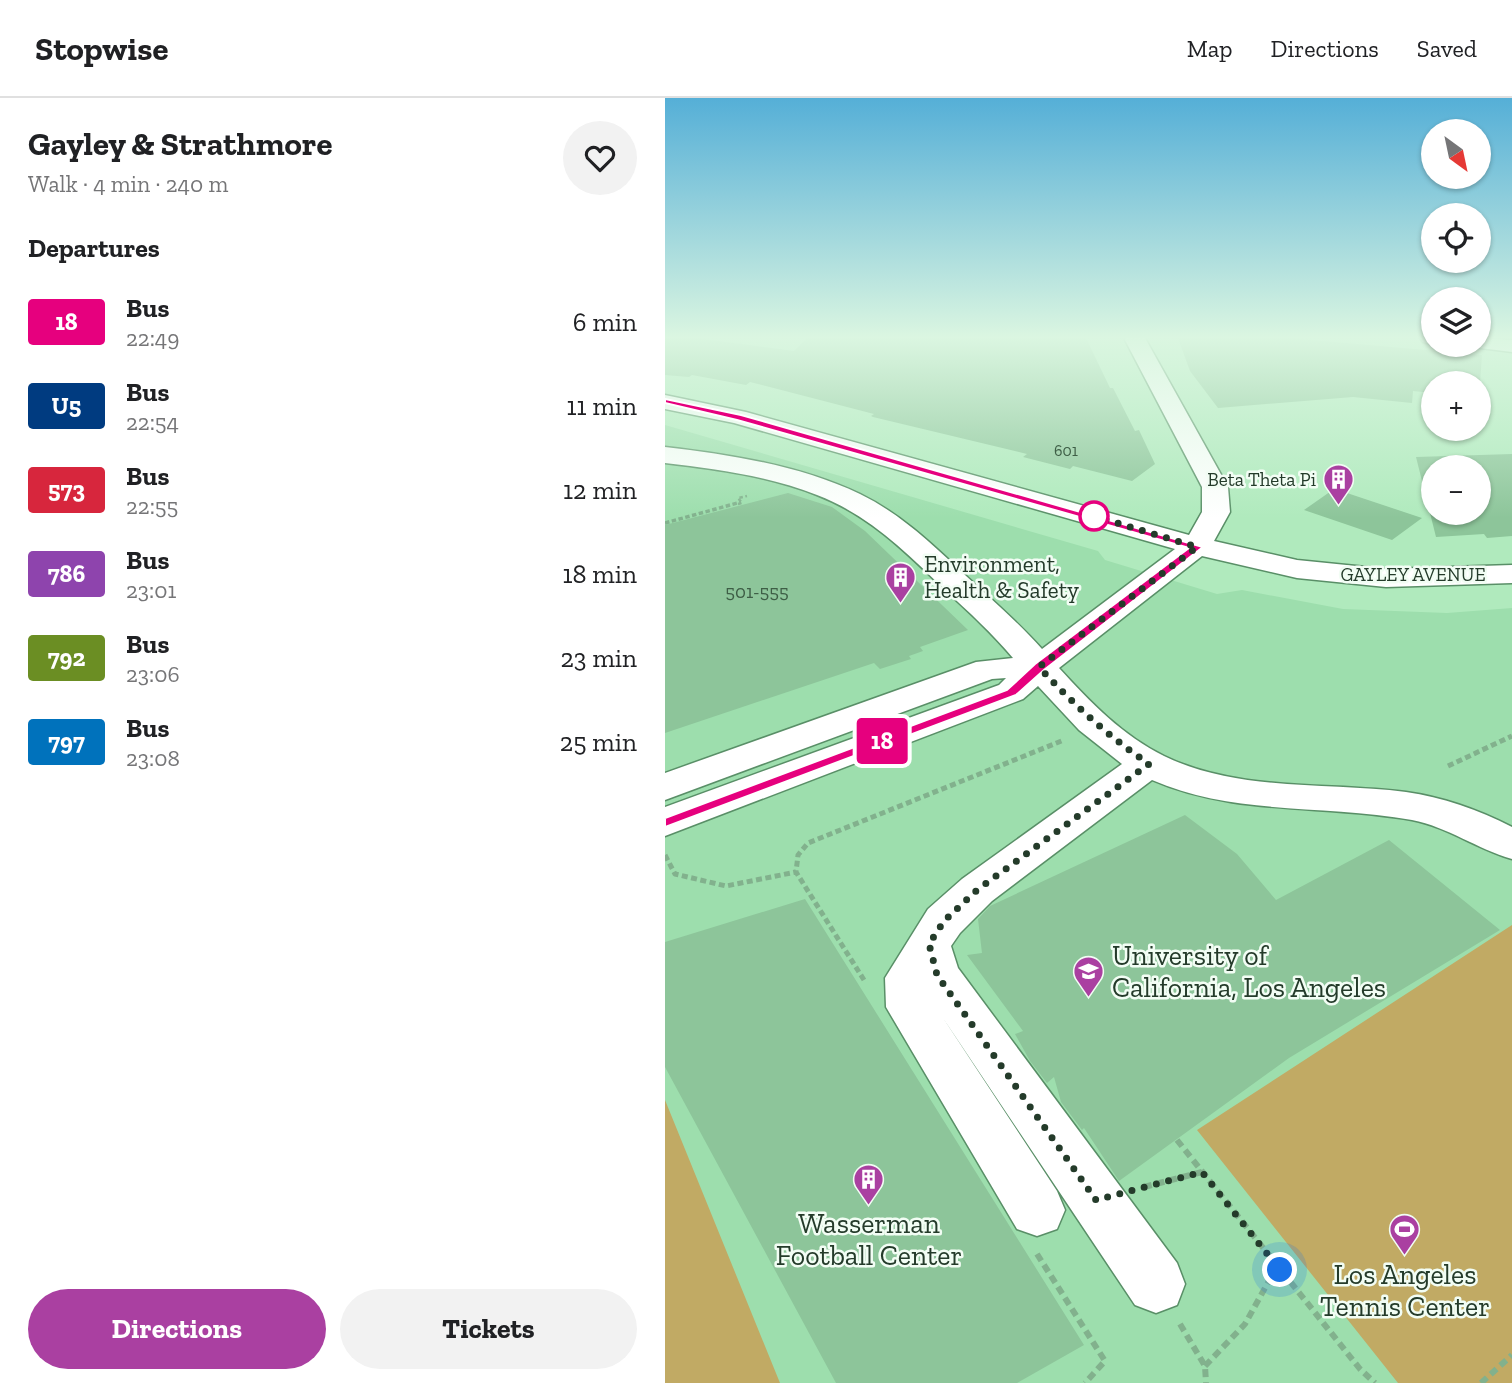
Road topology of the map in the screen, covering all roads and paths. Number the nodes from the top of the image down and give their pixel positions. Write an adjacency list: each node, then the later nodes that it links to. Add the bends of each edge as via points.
1 (1167, 398): 6 (street, via 1215,487 1216,512)
2 (665, 401): 6 (street, GAYLEY AVENUE, via 738,417)
3 (665, 456): 8 (street, via 787,478 876,514 910,539 1008,631)
4 (745, 497): 5 (path, via 739,498 742,503)
5 (665, 523)
6 (1197, 547): 7 (street, GAYLEY AVENUE, via 1336,575 1438,578); 8 (street)
7 (1512, 574)
8 (1039, 667): 11 (street, via 1116,741); 13 (street, via 988,669); 14 (street, via 1011,692)
9 (1512, 736): 12 (path)
10 (1065, 739): 16 (path, via 808,843 799,855 796,872 726,886 675,874)
11 (1149, 764): 15 (street, via 1246,793 1417,807); 17 (street, via 977,890 944,921)
12 (1448, 766)
13 (665, 787)
14 (665, 822)
15 (1512, 845)
16 (665, 855)
17 (929, 944): 20 (street, via 937,975); 21 (street, via 908,978 910,1007)
18 (1177, 1140): 19 (path)
19 (1202, 1172): 20 (path); 22 (path)
20 (1096, 1200): 23 (street)
21 (1037, 1210)
22 (1280, 1270): 25 (path, via 1245,1324); 27 (path)
23 (1156, 1284): 25 (path)
24 (1512, 1355): 28 (path)
25 (1205, 1366): 26 (path)
26 (1206, 1383)
27 (1375, 1383)
28 (1481, 1383)

